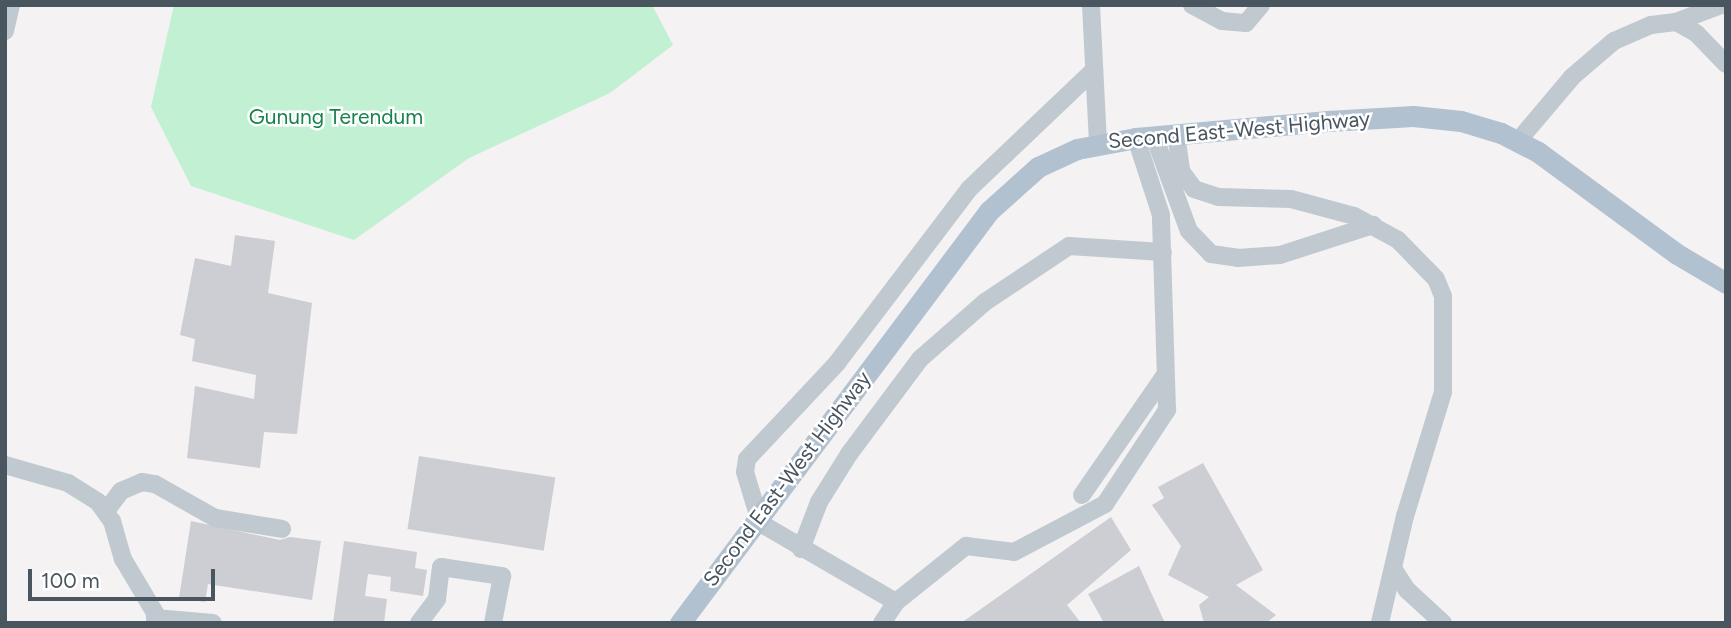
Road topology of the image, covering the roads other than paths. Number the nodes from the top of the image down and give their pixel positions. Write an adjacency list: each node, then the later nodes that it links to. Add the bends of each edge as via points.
1 (12, 5): 7 (street)
2 (1091, 5): 9 (street)
3 (1192, 5): 4 (street, via 1222,21 1246,23)
4 (1261, 5)
5 (1721, 5): 6 (street)
6 (1676, 22): 8 (street, via 1696,33); 12 (street, via 1651,24 1614,41 1572,77)
7 (5, 31)
8 (1726, 64)
9 (1094, 70): 13 (street); 14 (street)
10 (1176, 134): 11 (main road, Second East-West Highway); 12 (main road, Second East-West Highway, via 1413,116 1461,121); 15 (street)
11 (1145, 137): 13 (main road, Second East-West Highway); 15 (street)
12 (1518, 141): 19 (main road, Second East-West Highway)
13 (1098, 143): 16 (main road, Second East-West Highway, via 1058,157)
14 (994, 166): 16 (street); 24 (street, via 969,189 836,363 747,459 745,472)
15 (1167, 175): 17 (street, via 1205,195 1291,199); 17 (street, via 1195,241 1222,257 1280,255); 18 (street, via 1161,215)
16 (1012, 187): 24 (main road, Second East-West Highway)
17 (1373, 225): 27 (street, via 1421,259 1443,296 1443,392 1405,516)
18 (1163, 252): 20 (street); 26 (street, via 1069,246 985,302 920,359 819,502)
19 (1726, 284)
20 (1165, 375): 22 (street); 28 (street, via 1163,420 1097,510 1014,552 967,546)
21 (5, 465): 23 (street, via 68,484)
22 (1082, 495)
23 (106, 511): 25 (street, via 121,491 142,482 155,484 215,518); 29 (street, via 123,559)
24 (757, 518): 26 (street); 33 (main road, Second East-West Highway)
25 (282, 528)
26 (801, 549): 28 (street, via 848,570)
27 (1394, 570): 35 (street); 36 (street, via 1407,590)
28 (896, 602): 34 (street)
29 (158, 621): 30 (street)
30 (213, 623)
31 (419, 623): 32 (street, via 436,600 441,567 502,576)
32 (493, 623)
33 (680, 623)
34 (882, 623)
35 (1380, 623)
36 (1443, 623)

